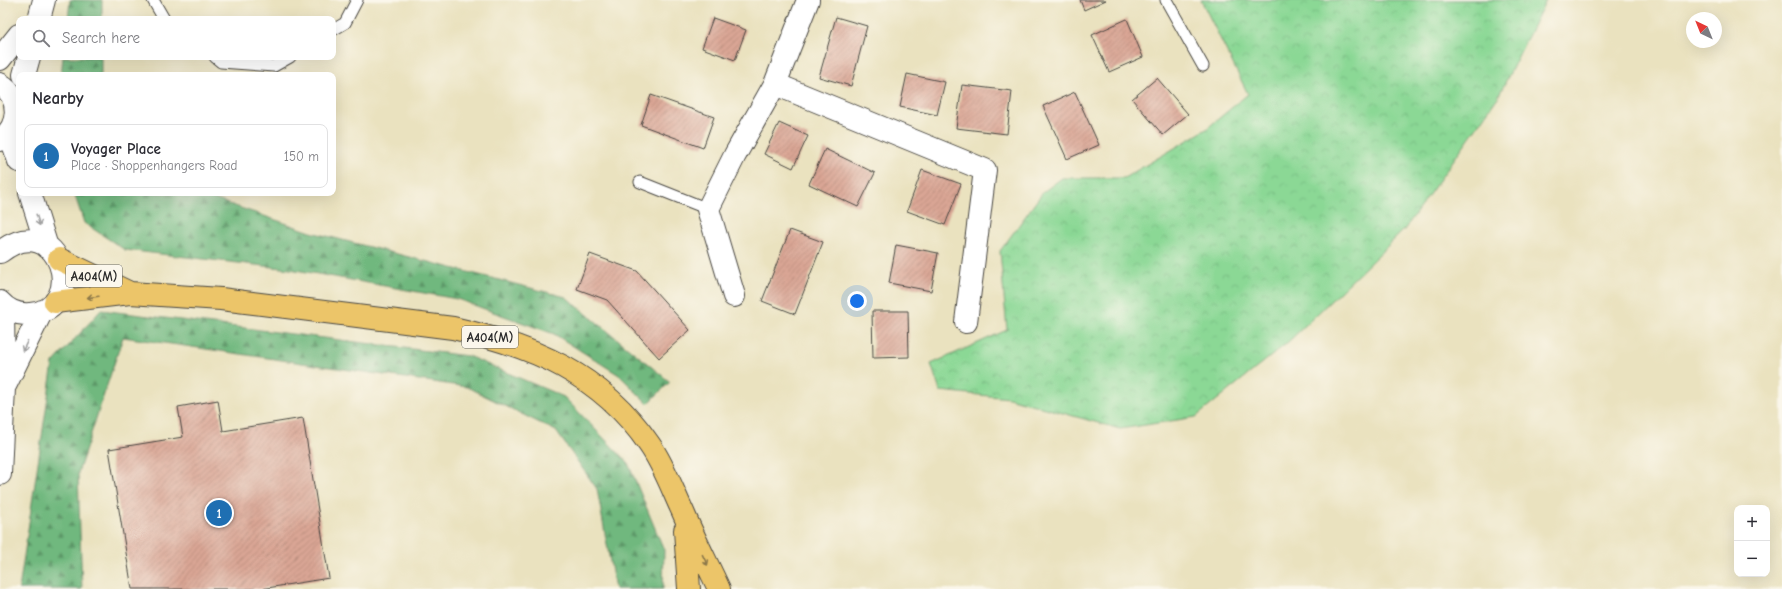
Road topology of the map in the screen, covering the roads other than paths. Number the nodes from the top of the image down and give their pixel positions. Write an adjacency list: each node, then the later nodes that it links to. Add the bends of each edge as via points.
1 (153, 0): 5 (lane)
2 (357, 0): 6 (lane, via 345,23)
3 (808, 0): 15 (street)
4 (1166, 0): 12 (lane)
5 (162, 16)
6 (336, 28)
7 (16, 39): 8 (street)
8 (0, 59)
9 (28, 60): 13 (street)
10 (218, 60): 11 (lane, via 274,66)
11 (285, 60)
12 (1203, 66)
13 (25, 72)
14 (0, 84): 16 (street)
15 (774, 84): 22 (street); 29 (street, via 985,170)
16 (16, 96)
17 (16, 106): 18 (street, via 14,124)
18 (5, 136): 19 (street)
19 (16, 156)
20 (640, 182): 22 (lane)
21 (31, 196): 24 (street, one-way to 24)
22 (708, 208): 26 (street)
23 (0, 252): 24 (street, via 8,246 28,241 38,242)
24 (53, 253): 25 (highway, A404(M)); 28 (street, via 63,269 64,281 61,292)
25 (130, 293): 28 (highway, A404(M), one-way to 28); 32 (highway, A404(M), via 221,298 421,324 490,336 522,347 553,360 582,377 631,420 650,444)
26 (734, 296)
27 (2, 304): 28 (street, via 12,312 22,314); 30 (street)
28 (48, 306): 30 (street, one-way to 30)
29 (966, 322)
30 (4, 388): 31 (street)
31 (0, 474)
32 (682, 512): 33 (highway, A404(M)); 34 (highway, A404(M), one-way to 34)
33 (689, 589)
34 (719, 589)

